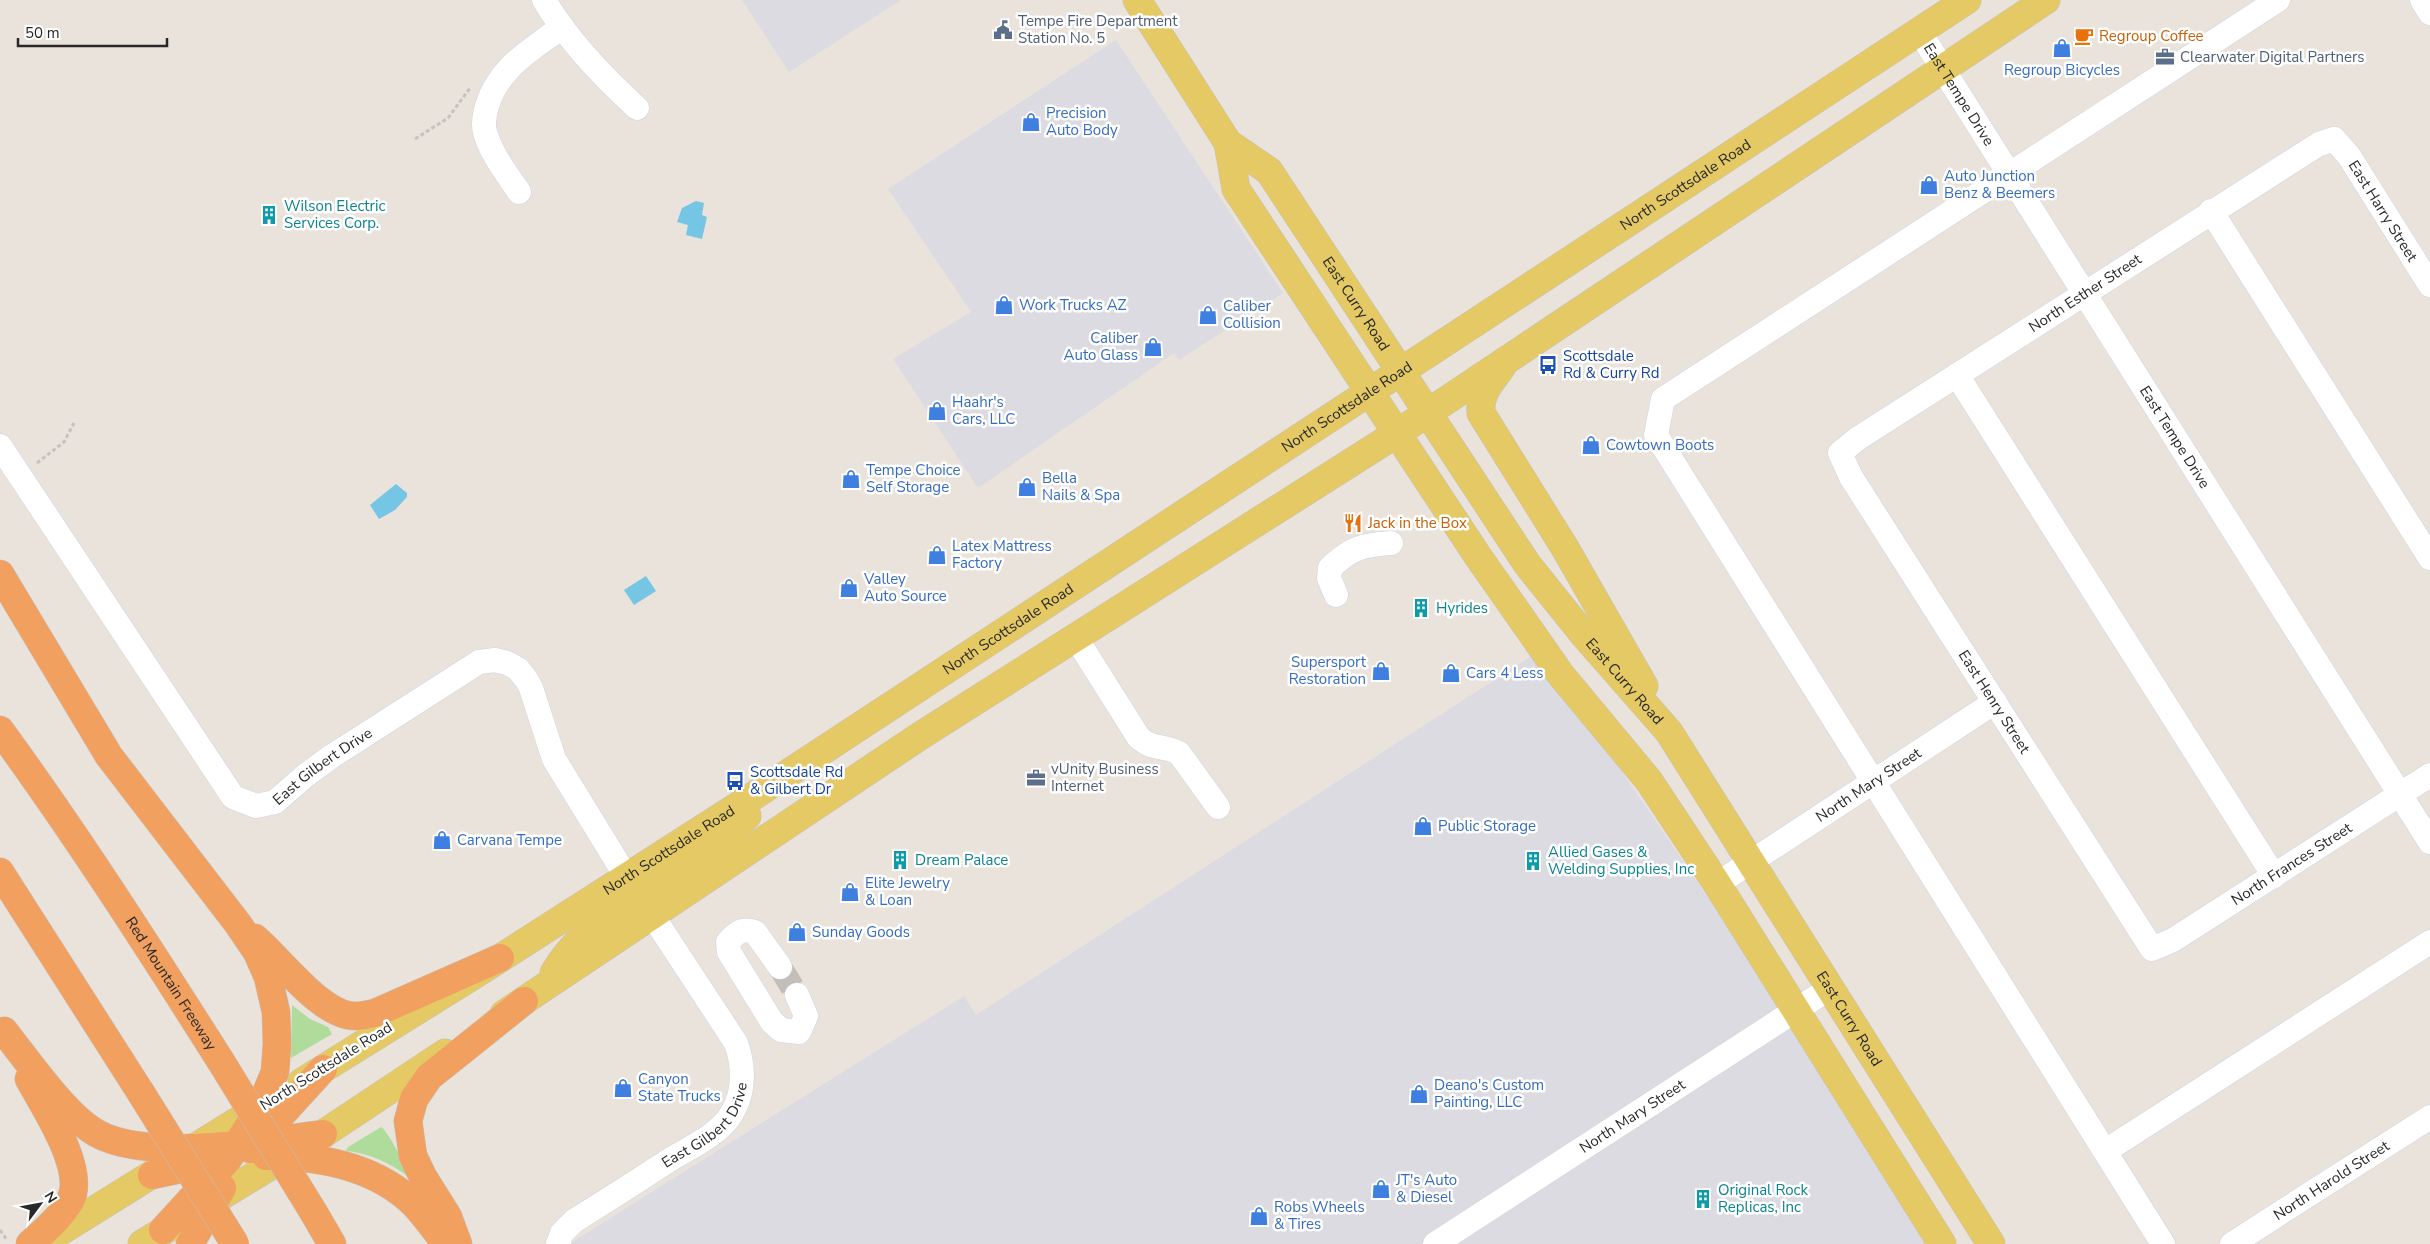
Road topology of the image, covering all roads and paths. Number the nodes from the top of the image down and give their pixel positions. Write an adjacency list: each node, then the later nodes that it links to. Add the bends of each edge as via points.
1 (544, 0): 8 (street)
2 (1137, 0): 15 (main road, East Curry Road)
3 (1967, 0): 9 (main road, North Scottsdale Road)
4 (2046, 0): 10 (main road)
5 (2278, 0): 16 (street)
6 (2422, 0): 7 (street)
7 (2430, 13)
8 (562, 27): 12 (street, via 604,79); 17 (street, via 505,71 492,90 486,110 484,130 489,144)
9 (1919, 31): 10 (street, East Tempe Drive); 22 (main road, North Scottsdale Road)
10 (1943, 68): 16 (street, East Tempe Drive); 21 (main road)
11 (476, 82): 13 (path, via 464,93 448,118)
12 (637, 108)
13 (415, 139)
14 (2334, 139): 18 (street, North Esther Street, via 2318,144); 19 (street, East Harry Street, via 2349,156)
15 (1228, 143): 22 (main road, East Curry Road, via 1269,171); 24 (main road, East Curry Road, via 1236,189)
16 (2008, 174): 20 (street, East Tempe Drive); 41 (street, via 1663,399 1656,435)
17 (519, 192)
18 (2211, 211): 20 (street, North Esther Street); 32 (street)
19 (2430, 285)
20 (2085, 293): 23 (street, North Esther Street); 42 (street, East Tempe Drive)
21 (1506, 361): 25 (main road); 38 (main road, via 1484,393 1480,404 1482,413 1609,622)
22 (1401, 373): 24 (main road, North Scottsdale Road); 25 (main road, East Curry Road)
23 (1957, 375): 29 (street, North Esther Street); 47 (street)
24 (1369, 392): 27 (main road, East Curry Road); 39 (main road, North Scottsdale Road)
25 (1426, 413): 27 (main road); 38 (main road, East Curry Road, via 1527,564)
26 (74, 424): 30 (path, via 64,442)
27 (1396, 434): 35 (main road); 49 (main road, East Curry Road, via 1561,675 1649,781)
28 (0, 446): 48 (street, East Gilbert Drive, via 233,797 256,806 275,802 332,756 479,662 495,660 518,669 531,688 554,760)
29 (1840, 453): 36 (street, East Henry Street, via 1851,477)
30 (36, 463)
31 (1391, 542): 34 (street, via 1364,544 1330,568 1329,578)
32 (2430, 558)
33 (0, 574): 51 (highway, via 109,756)
34 (1336, 595)
35 (1076, 638): 43 (street, via 1139,738 1149,747 1170,748 1178,753); 50 (main road, via 920,736)
36 (1995, 702): 41 (street, North Mary Street); 53 (street, East Henry Street)
37 (0, 730): 77 (highway, Red Mountain Freeway, bridge, via 133,922)
38 (1669, 732): 45 (main road, East Curry Road)
39 (791, 769): 48 (main road, North Scottsdale Road); 50 (main road, via 762,804 710,849 653,887 646,903)
40 (2430, 775): 42 (street, North Frances Street)
41 (1873, 781): 45 (street, North Mary Street); 66 (street)
42 (2400, 795): 44 (street, East Tempe Drive); 47 (street, North Frances Street)
43 (1218, 807)
44 (2430, 842)
45 (1751, 861): 49 (street, North Mary Street); 56 (main road, East Curry Road)
46 (0, 872): 76 (highway, bridge)
47 (2274, 876): 53 (street, North Frances Street, via 2173,940)
48 (627, 878): 54 (main road, North Scottsdale Road); 57 (main road, via 632,885 630,898 566,953)
49 (1717, 884): 59 (main road, East Curry Road)
50 (652, 915): 57 (main road); 80 (street, East Gilbert Drive, via 736,1043 742,1074 738,1099 732,1114 712,1134 574,1221 562,1233)
51 (238, 924): 54 (highway, via 268,949 319,1001 355,1016 375,1013); 62 (highway, via 268,977 276,1012 275,1072)
52 (2430, 942): 66 (street)
53 (2152, 949)
54 (500, 958): 61 (main road, North Scottsdale Road)
55 (780, 967): 58 (street, via 756,932 744,929 728,942 729,952 772,1022 781,1030 799,1032 806,1016)
56 (1830, 988): 59 (street, North Mary Street); 83 (main road, East Curry Road)
57 (534, 995): 64 (main road); 79 (highway, via 429,1077 414,1099 408,1122 413,1156 448,1217)
58 (797, 995)
59 (1795, 1011): 81 (street, North Mary Street); 82 (main road, East Curry Road)
60 (2, 1028): 65 (highway, via 78,1119 99,1135 126,1145 143,1147); 73 (highway, via 64,1146 71,1162 73,1181 71,1199 61,1214)
61 (323, 1069): 62 (main road, North Scottsdale Road); 67 (highway)
62 (260, 1108): 65 (main road, North Scottsdale Road); 67 (highway)
63 (2430, 1118): 85 (street, North Harold Street)
64 (323, 1134): 67 (highway); 68 (main road)
65 (198, 1146): 67 (highway); 69 (main road, North Scottsdale Road)
66 (2107, 1150): 84 (street)
67 (240, 1151): 68 (highway); 69 (highway); 70 (highway); 72 (highway)
68 (286, 1156): 70 (main road); 78 (highway, via 308,1156 369,1173 391,1185 415,1205)
69 (152, 1175): 74 (main road, North Scottsdale Road)
70 (214, 1199): 72 (main road); 75 (highway)
71 (0, 1230): 73 (path)
72 (153, 1237)
73 (18, 1242)
74 (40, 1244)
75 (190, 1244)
76 (235, 1244)
77 (332, 1244)
78 (446, 1244)
79 (458, 1244)
80 (558, 1244)
81 (1435, 1244)
82 (1942, 1244)
83 (1991, 1244)
84 (2164, 1244)
85 (2232, 1244)

